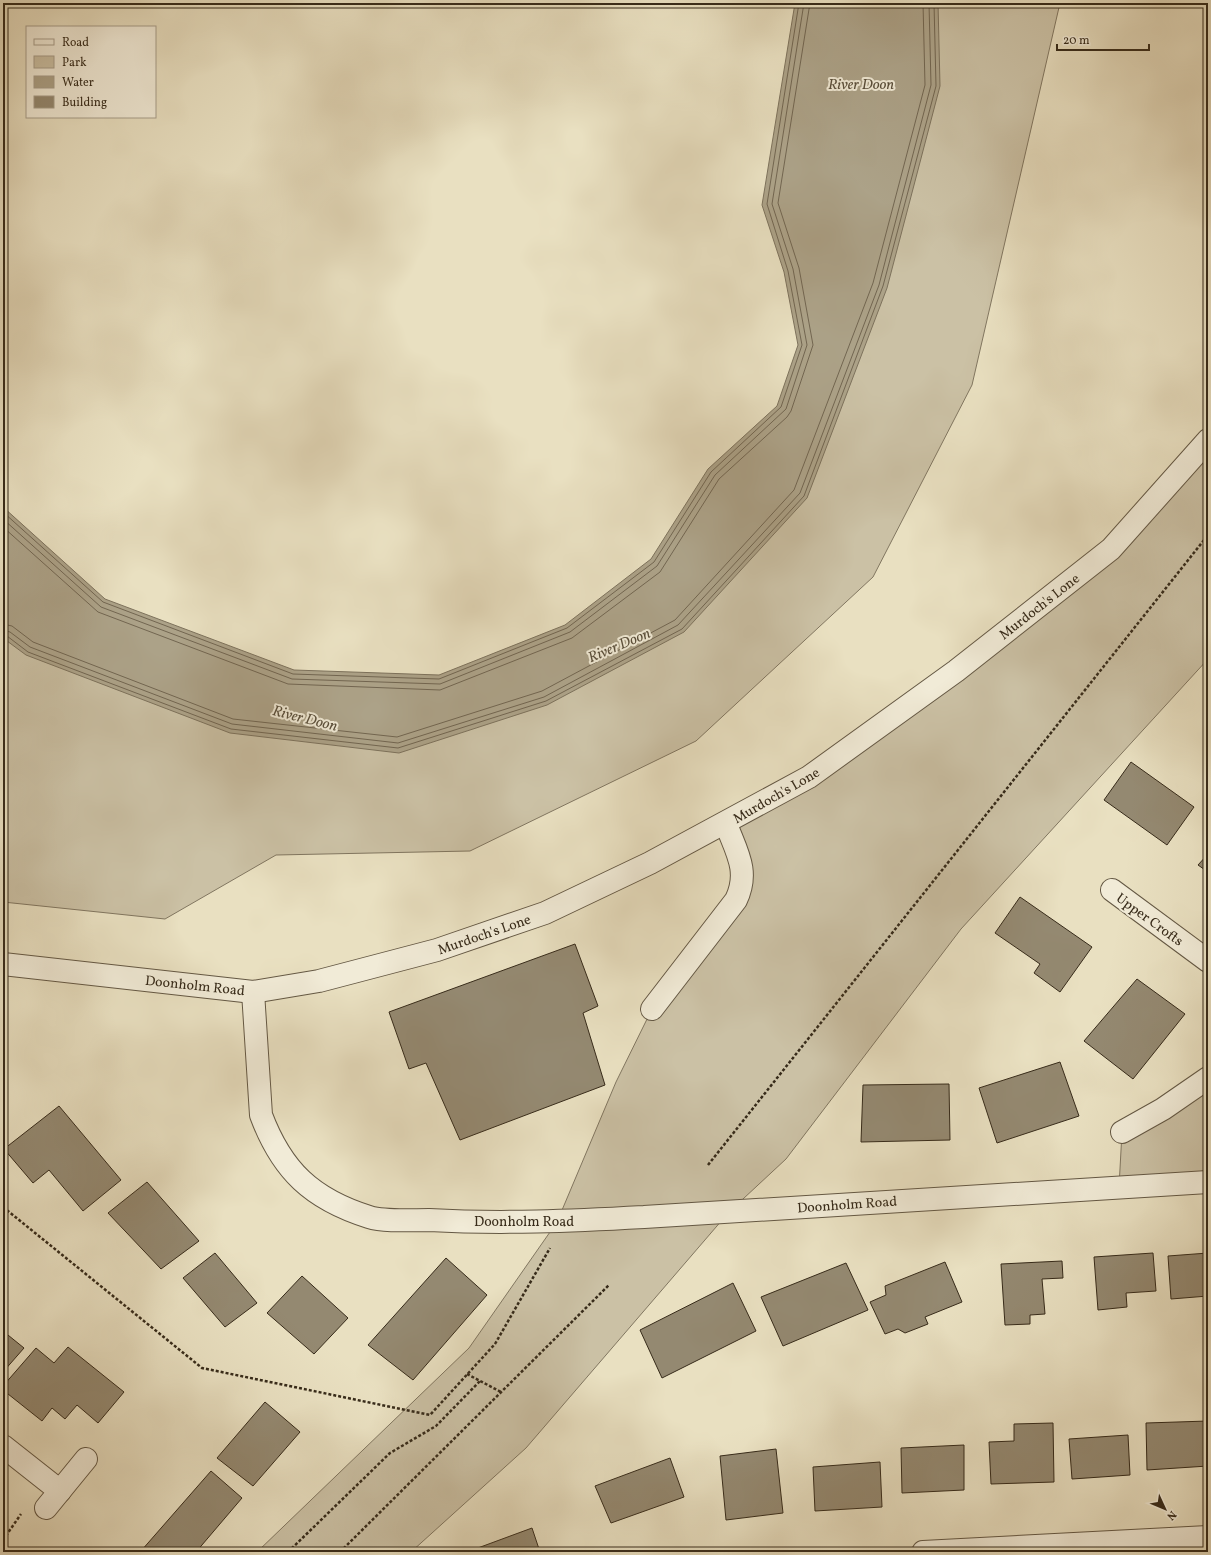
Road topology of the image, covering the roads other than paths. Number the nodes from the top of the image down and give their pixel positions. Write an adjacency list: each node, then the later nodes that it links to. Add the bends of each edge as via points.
1 (1208, 440): 2 (street, Murdoch's Lone, via 1111,549 956,671 809,777)
2 (726, 824): 6 (street, Murdoch's Lone, via 545,913 437,950 319,981); 7 (street, via 743,868 742,888 736,900)
3 (1112, 890): 4 (street, Upper Crofts)
4 (1208, 961)
5 (3, 964): 6 (street, Doonholm Road)
6 (253, 992): 10 (street, Doonholm Road, via 261,1115 267,1132 287,1166 301,1181 334,1202 372,1218 457,1222 565,1222)
7 (652, 1009)
8 (1208, 1078): 9 (street, via 1163,1109)
9 (1122, 1132)
10 (1208, 1182)
11 (3, 1446): 13 (street)
12 (86, 1459): 13 (street)
13 (60, 1491): 14 (street)
14 (46, 1508)
15 (1208, 1537): 16 (street)
16 (1163, 1546): 17 (street)
17 (923, 1552)

